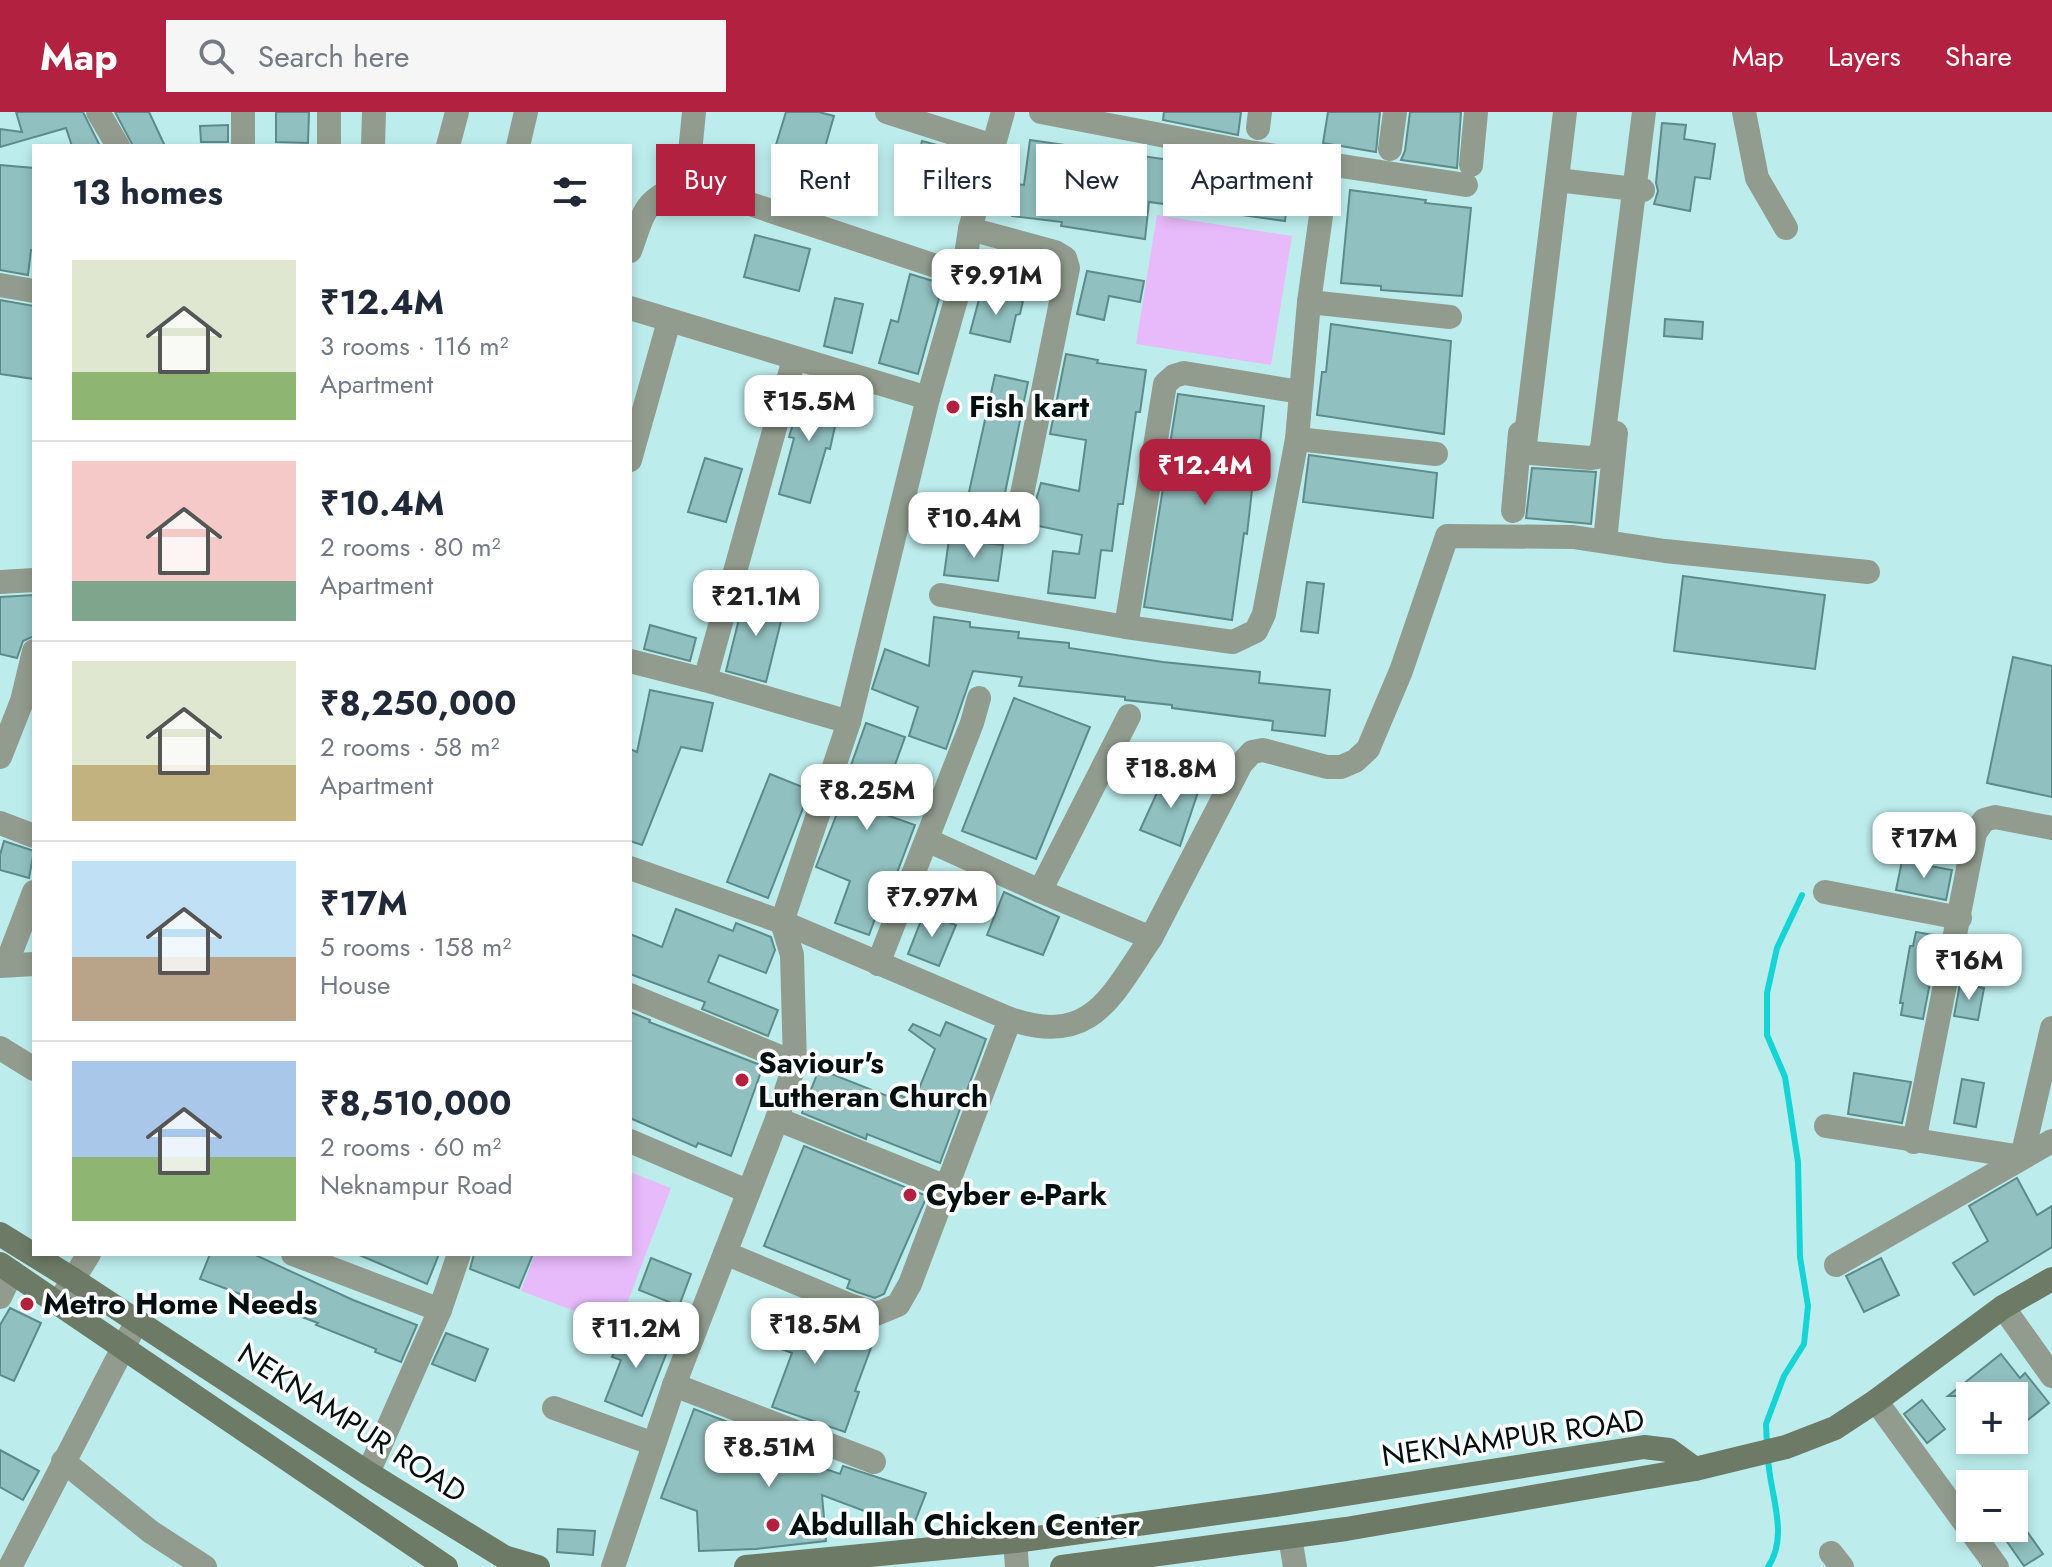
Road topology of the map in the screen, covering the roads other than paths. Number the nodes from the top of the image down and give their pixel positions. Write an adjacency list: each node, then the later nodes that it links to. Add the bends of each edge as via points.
1 (98, 112): 18 (street)
2 (243, 112): 19 (street)
3 (329, 112): 20 (street)
4 (374, 112): 21 (street)
5 (457, 112): 22 (street)
6 (526, 112): 23 (street)
7 (694, 112): 24 (street)
8 (887, 112): 25 (street)
9 (1003, 112): 26 (street)
10 (1041, 112): 27 (street)
11 (1395, 112): 28 (street)
12 (1476, 112): 29 (street, via 1469,175)
13 (1554, 112): 54 (street)
14 (1565, 112): 30 (street)
15 (1644, 112): 31 (street)
16 (1651, 112): 31 (street)
17 (1744, 112): 36 (street, via 1757,178)
18 (117, 144)
19 (243, 144)
20 (329, 144)
21 (373, 144)
22 (449, 144)
23 (518, 144)
24 (691, 144)
25 (987, 144)
26 (994, 144)
27 (1214, 144)
28 (1390, 149)
29 (1341, 166)
30 (1557, 180): 31 (street); 41 (street, via 1525,444 1531,453 1590,458 1600,453)
31 (1638, 190): 41 (street)
32 (656, 198): 38 (street, via 647,205)
33 (755, 206): 39 (street)
34 (974, 216): 37 (street)
35 (1321, 216): 43 (street)
36 (1786, 228)
37 (970, 229): 39 (street); 53 (street, via 1055,252 1068,268)
38 (632, 246)
39 (963, 275): 49 (street)
40 (0, 285): 42 (street)
41 (1626, 286): 55 (street)
42 (32, 291)
43 (1309, 302): 45 (street); 48 (street)
44 (632, 309): 46 (street)
45 (1450, 317)
46 (669, 321): 47 (street); 51 (street)
47 (794, 359): 49 (street); 63 (street)
48 (1300, 392): 50 (street); 60 (street, via 1184,373 1165,384)
49 (928, 398): 67 (street)
50 (1297, 439): 52 (street); 60 (street, via 1264,614 1256,631 1233,642)
51 (632, 448)
52 (1436, 454)
53 (1019, 509)
54 (1513, 511)
55 (1605, 541): 56 (street); 80 (street, via 1447,536 1368,749 1341,767 1252,752)
56 (1868, 572)
57 (32, 580): 58 (street)
58 (0, 582)
59 (941, 595): 60 (street)
60 (1126, 627)
61 (32, 655): 64 (street)
62 (632, 662): 63 (street)
63 (705, 680): 67 (street)
64 (11, 696): 68 (street)
65 (979, 698): 72 (street)
66 (1129, 716): 74 (street)
67 (849, 722): 79 (street)
68 (0, 757)
69 (0, 823): 71 (street)
70 (2052, 828): 78 (street, via 1995,817 1984,820 1975,833)
71 (32, 835)
72 (927, 840): 74 (street); 82 (street)
73 (632, 869): 79 (street)
74 (1040, 891): 80 (street)
75 (1825, 892): 78 (street)
76 (32, 896): 77 (street)
77 (12, 918): 83 (street)
78 (1960, 918): 94 (street)
79 (782, 922): 82 (street); 88 (street, via 792,955)
80 (1151, 938): 85 (street, via 1089,1018 1054,1028)
81 (32, 964): 83 (street)
82 (878, 964): 85 (street)
83 (3, 965)
84 (632, 996): 88 (street)
85 (1010, 1019): 96 (street)
86 (2052, 1028): 95 (street)
87 (0, 1048): 89 (street)
88 (795, 1063): 90 (street)
89 (32, 1068)
90 (777, 1119): 96 (street); 97 (street)
91 (1826, 1126): 94 (street)
92 (2052, 1141): 95 (street)
93 (632, 1142): 97 (street)
94 (1914, 1142): 95 (street)
95 (2022, 1157): 105 (street)
96 (946, 1187): 99 (street, via 910,1284 898,1305 876,1314)
97 (747, 1191): 99 (street)
98 (0, 1234): 100 (street)
99 (725, 1253): 116 (street)
100 (32, 1254)
101 (35, 1256): 108 (street)
102 (88, 1256): 108 (street)
103 (298, 1256): 112 (street)
104 (458, 1256): 112 (street)
105 (1836, 1265)
106 (6, 1268): 109 (street); 110 (street)
107 (2052, 1279): 111 (street)
108 (74, 1280): 110 (street); 113 (street)
109 (0, 1297)
110 (59, 1302): 114 (street)
111 (2003, 1307): 115 (street); 117 (street)
112 (440, 1310): 123 (street)
113 (137, 1321): 114 (street); 123 (street, NEKNAMPUR ROAD)
114 (123, 1345): 120 (street); 130 (street, NEKNAMPUR ROAD)
115 (2052, 1376)
116 (674, 1385): 119 (street); 121 (street)
117 (1876, 1401): 122 (street, via 1835,1428 1786,1447); 137 (street)
118 (554, 1408): 119 (street)
119 (654, 1444): 132 (street)
120 (63, 1461): 128 (street); 129 (street, via 151,1532)
121 (874, 1462)
122 (1695, 1469): 124 (street, NEKNAMPUR ROAD, via 1669,1450 1644,1447); 125 (street, NEKNAMPUR ROAD)
123 (368, 1473): 131 (street, NEKNAMPUR ROAD, via 504,1557)
124 (1339, 1494): 125 (street); 127 (street, NEKNAMPUR ROAD)
125 (1346, 1529): 126 (street, NEKNAMPUR ROAD)
126 (1290, 1537): 135 (street, NEKNAMPUR ROAD); 136 (street)
127 (1015, 1541): 133 (street, NEKNAMPUR ROAD); 134 (street)
128 (10, 1567)
129 (205, 1567)
130 (446, 1567)
131 (538, 1567)
132 (613, 1567)
133 (746, 1567)
134 (1017, 1567)
135 (1062, 1567)
136 (1295, 1567)
137 (1997, 1567)

